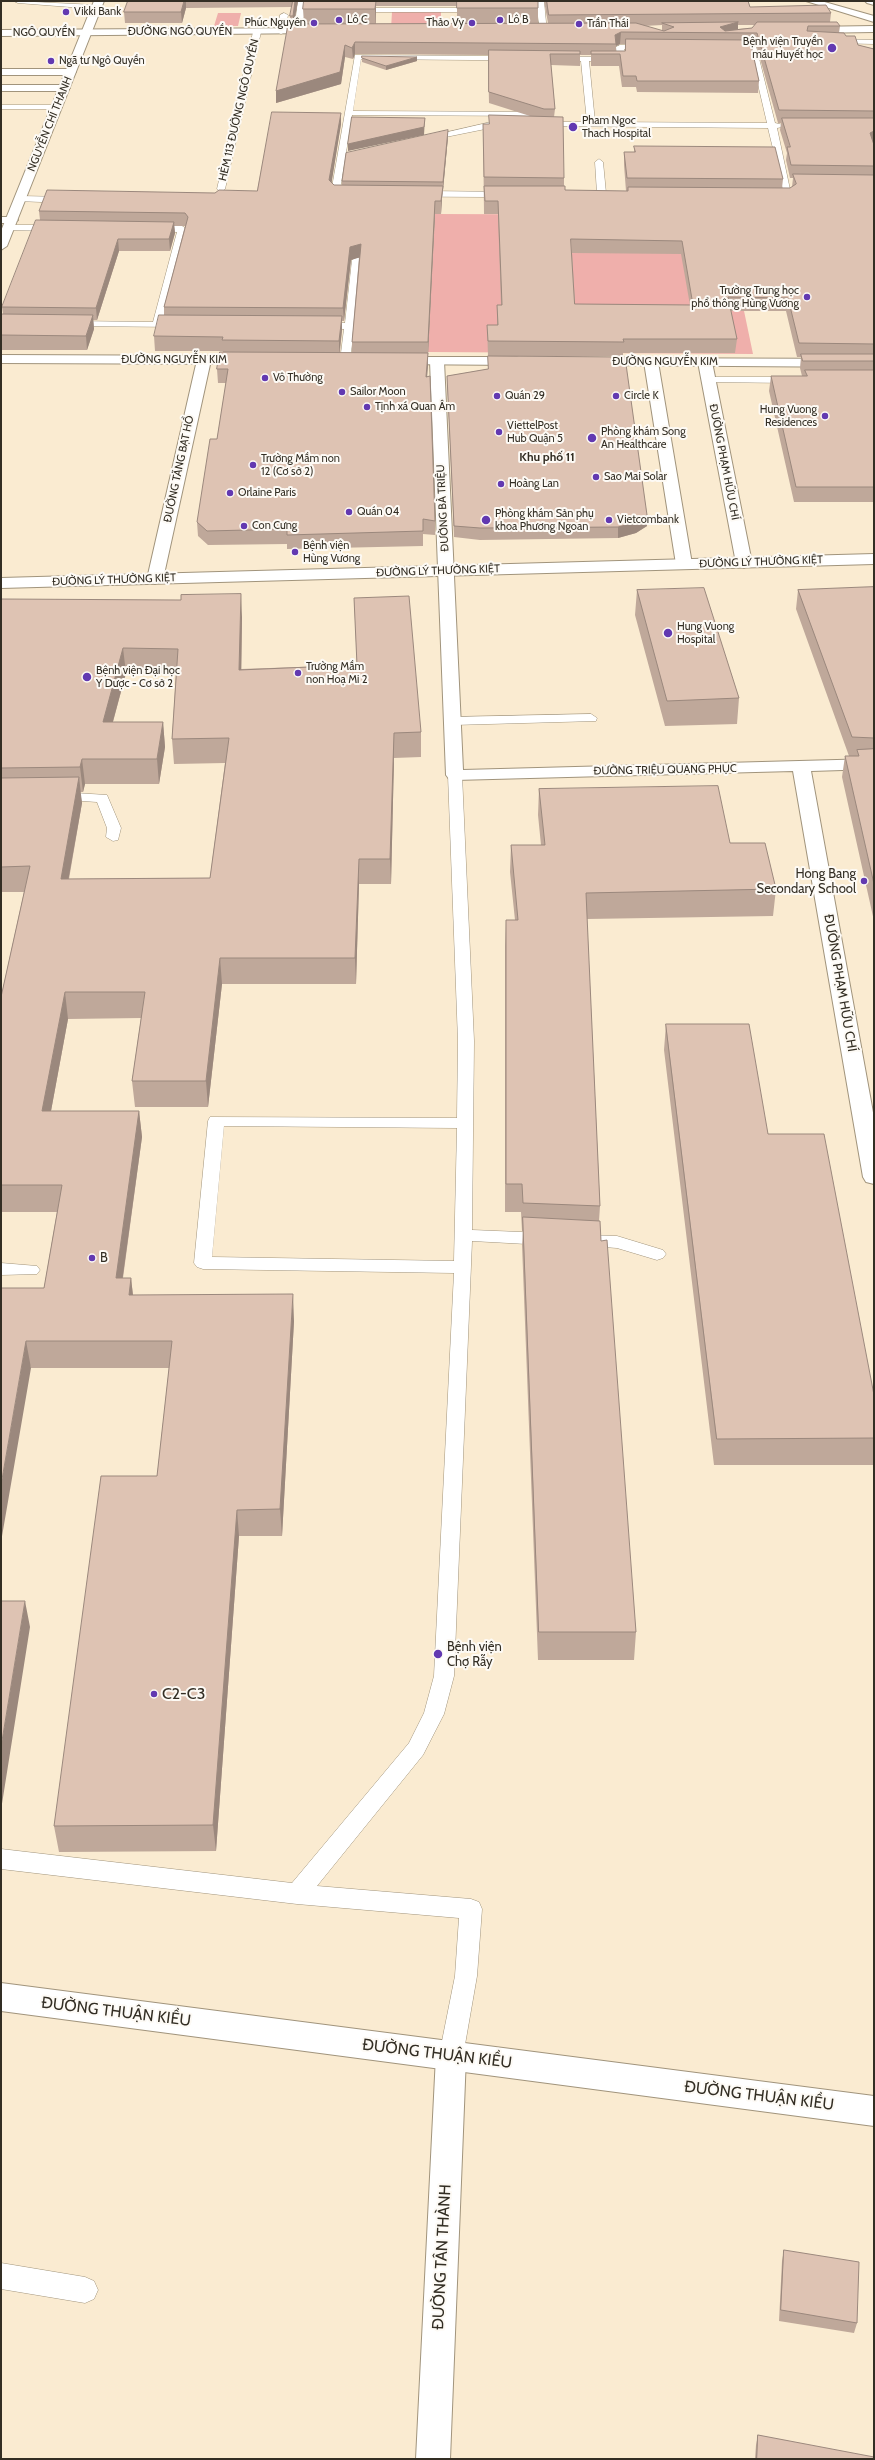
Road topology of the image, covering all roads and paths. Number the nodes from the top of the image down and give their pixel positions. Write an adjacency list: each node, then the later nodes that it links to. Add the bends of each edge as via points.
1 (18, 1): 8 (lane)
2 (302, 1): 23 (lane, via 305,10)
3 (540, 1): 19 (lane, via 537,9)
4 (811, 1): 14 (street)
5 (841, 1): 9 (street)
6 (870, 1): 7 (street)
7 (874, 2): 9 (street)
8 (98, 4): 20 (street, NGUYỄN CHÍ THANH)
9 (856, 5): 12 (street)
10 (345, 10): 11 (lane, via 382,13)
11 (488, 10)
12 (874, 10)
13 (284, 15): 22 (lane)
14 (874, 19)
15 (874, 29): 17 (street)
16 (802, 30): 17 (street)
17 (833, 30): 27 (lane)
18 (328, 31): 23 (street, ĐƯỜNG NGÔ QUYỀN)
19 (544, 31)
20 (87, 32): 21 (street, ĐƯỜNG NGÔ QUYỀN); 24 (street, NGÔ QUYỀN); 32 (street, NGUYỄN CHÍ THANH)
21 (257, 32): 22 (street, ĐƯỜNG NGÔ QUYỀN); 51 (lane, HẺM 113 ĐƯỜNG NGÔ QUYỀN)
22 (281, 32): 23 (street, ĐƯỜNG NGÔ QUYỀN)
23 (298, 32)
24 (1, 33)
25 (662, 38): 29 (lane, via 684,39)
26 (824, 41): 27 (lane)
27 (839, 41): 28 (lane)
28 (874, 42)
29 (687, 48): 30 (lane, via 620,47 621,59); 40 (lane, via 753,48)
30 (585, 59): 37 (lane, via 358,57); 45 (lane)
31 (1, 72): 32 (street)
32 (71, 72): 34 (street, NGUYỄN CHÍ THANH)
33 (1, 88): 34 (street)
34 (64, 88): 36 (street, NGUYỄN CHÍ THANH)
35 (1, 107): 36 (lane)
36 (57, 107): 53 (street, NGUYỄN CHÍ THANH)
37 (349, 113): 38 (lane); 52 (lane, via 345,156 336,193)
38 (503, 114): 39 (lane); 42 (lane)
39 (558, 114)
40 (770, 117): 41 (lane); 46 (lane, via 720,116); 47 (lane)
41 (786, 117)
42 (502, 124): 43 (lane); 49 (lane, via 491,124)
43 (517, 124)
44 (532, 124): 45 (lane)
45 (591, 124): 46 (lane)
46 (722, 125): 47 (lane)
47 (772, 126): 48 (lane); 52 (lane, via 774,150 790,182 789,197)
48 (796, 126)
49 (416, 140)
50 (599, 162): 52 (lane)
51 (221, 189)
52 (602, 195)
53 (20, 199): 54 (lane); 55 (street, NGUYỄN CHÍ THANH)
54 (75, 200)
55 (7, 223): 56 (lane); 58 (street, NGUYỄN CHÍ THANH)
56 (62, 228)
57 (142, 229): 61 (lane, via 182,229)
58 (1, 246)
59 (357, 260): 64 (lane)
60 (64, 324): 61 (lane)
61 (156, 324): 62 (lane)
62 (187, 325)
63 (311, 325): 64 (lane)
64 (349, 326): 69 (lane)
65 (1, 359): 66 (street, ĐƯỜNG NGUYỄN KIM)
66 (204, 360): 67 (street, ĐƯỜNG NGUYỄN KIM); 84 (street, ĐƯỜNG TĂNG BẠT HỔ)
67 (259, 360)
68 (330, 361): 69 (street)
69 (345, 361): 70 (street)
70 (360, 361)
71 (383, 361): 72 (street)
72 (437, 361): 73 (street); 83 (street, ĐƯỜNG BÀ TRIỆU)
73 (532, 361)
74 (580, 362): 75 (street, ĐƯỜNG NGUYỄN KIM)
75 (651, 362): 76 (street, ĐƯỜNG NGUYỄN KIM); 82 (street)
76 (705, 362): 77 (street, ĐƯỜNG NGUYỄN KIM); 78 (street, ĐƯỜNG PHẠM HỮU CHÍ)
77 (874, 363)
78 (708, 380): 79 (lane); 81 (street, ĐƯỜNG PHẠM HỮU CHÍ)
79 (805, 380)
80 (874, 559): 81 (street, ĐƯỜNG LÝ THƯỜNG KIỆT)
81 (744, 563): 82 (street, ĐƯỜNG LÝ THƯỜNG KIỆT)
82 (684, 564): 83 (street, ĐƯỜNG LÝ THƯỜNG KIỆT)
83 (446, 571): 84 (street, ĐƯỜNG LÝ THƯỜNG KIỆT); 87 (street, ĐƯỜNG BÀ TRIỆU)
84 (156, 579): 85 (street, ĐƯỜNG LÝ THƯỜNG KIỆT)
85 (1, 583)
86 (591, 718): 87 (lane)
87 (453, 721): 90 (street, ĐƯỜNG BÀ TRIỆU)
88 (874, 764): 89 (street, ĐƯỜNG TRIỆU QUANG PHỤC)
89 (801, 766): 90 (street, ĐƯỜNG TRIỆU QUANG PHỤC); 94 (street, ĐƯỜNG PHẠM HỮU CHÍ)
90 (455, 775): 93 (lane, via 466,1041)
91 (44, 797): 92 (lane, via 102,798 114,828)
92 (112, 837)
93 (464, 1123): 96 (lane); 98 (lane, via 216,1121 203,1264)
94 (870, 1135): 95 (street, ĐƯỜNG PHẠM HỮU CHÍ)
95 (874, 1177)
96 (464, 1235): 97 (lane, via 617,1242); 98 (lane)
97 (657, 1254)
98 (463, 1267): 102 (lane, via 444,1676 434,1714 416,1749)
99 (1, 1269): 100 (lane)
100 (31, 1270)
101 (1, 1859): 102 (lane)
102 (297, 1894): 104 (lane, via 471,1909 466,1976)
103 (1, 1997): 104 (street, ĐƯỜNG THUẬN KIỀU)
104 (451, 2056): 105 (street, ĐƯỜNG THUẬN KIỀU); 108 (street, ĐƯỜNG TÂN THÀNH)
105 (874, 2111)
106 (1, 2276): 107 (lane)
107 (85, 2290)
108 (433, 2459)

